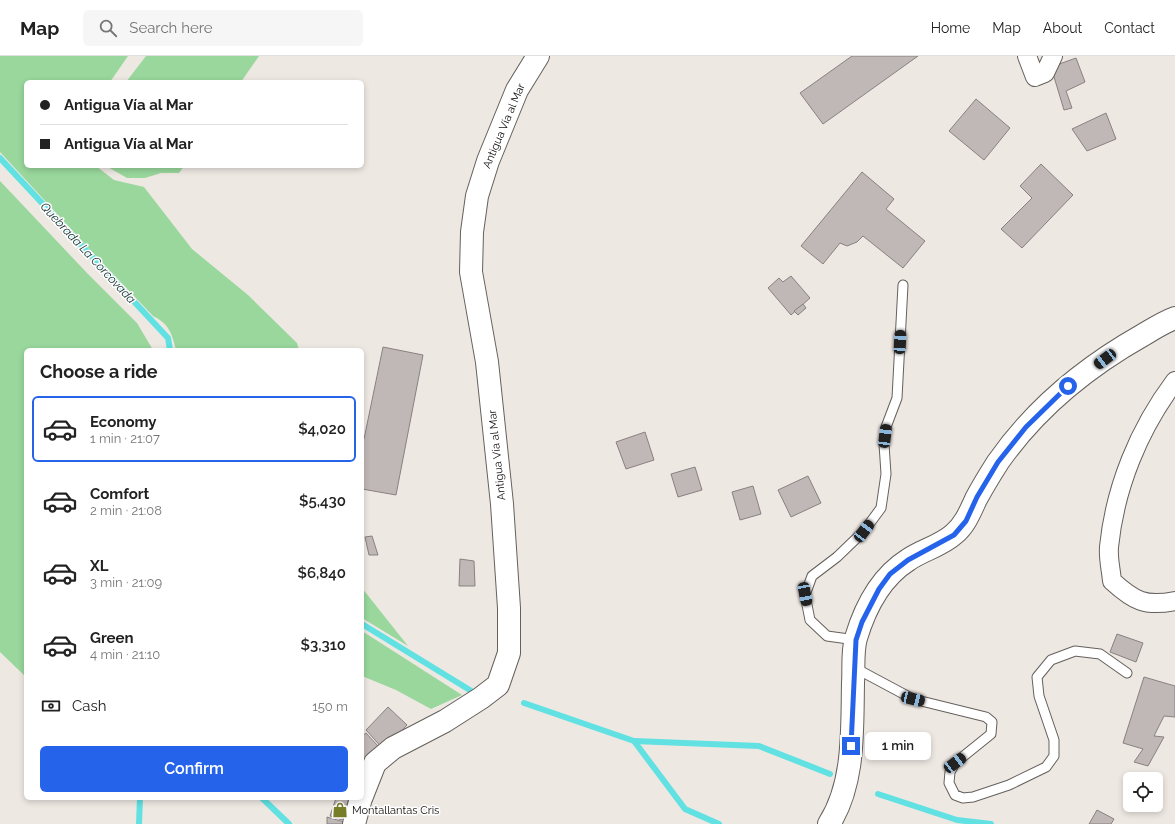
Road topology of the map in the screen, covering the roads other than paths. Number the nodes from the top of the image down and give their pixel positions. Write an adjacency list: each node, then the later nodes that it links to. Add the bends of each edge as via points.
1 (538, 56): 11 (main road, Antigua Vía al Mar, via 517,90 488,160 477,196 472,232 471,272 487,362 502,504 509,608 509,653 498,684 445,721 393,748 375,763)
2 (1027, 56): 3 (street, via 1035,77 1045,74)
3 (1053, 56)
4 (903, 285): 8 (lane, via 897,398 886,427 886,474 881,508 864,531 812,576 805,594 810,620 827,636)
5 (1175, 318): 8 (main road, via 1117,350 1068,386 1026,427 998,462 966,521 954,535 908,560 890,574 865,616)
6 (1175, 381): 7 (street, via 1156,407 1136,443 1119,492 1108,549 1112,581 1130,597 1149,603)
7 (1175, 601)
8 (856, 640): 9 (main road)
9 (854, 667): 10 (lane, via 913,699 986,717 992,722 991,734 955,763 950,772 951,789 955,795 963,798 973,798 1008,785 1046,767 1054,756 1054,740 1039,696 1037,677 1051,660 1075,651 1100,654); 14 (main road, via 847,782 836,813)
10 (1127, 673)
11 (364, 792)
12 (361, 800): 13 (main road, Antigua Vía al Mar)
13 (354, 824)
14 (829, 824)

